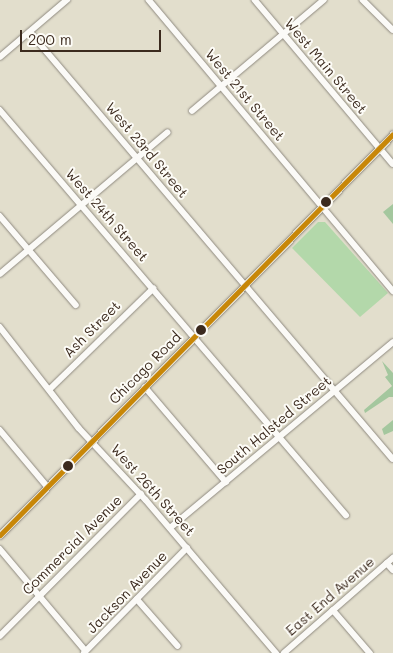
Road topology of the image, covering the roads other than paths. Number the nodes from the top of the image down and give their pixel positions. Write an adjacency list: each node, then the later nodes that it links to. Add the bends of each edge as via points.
1 (68, 0): 7 (street)
2 (149, 0): 10 (street, West 21st Street)
3 (255, 0): 8 (street, West Main Street)
4 (324, 0): 8 (street)
5 (363, 0): 6 (street)
6 (393, 30)
7 (30, 32): 9 (street); 16 (street, West 23rd Street)
8 (283, 34): 10 (street); 15 (street, West Main Street)
9 (0, 57)
10 (222, 86): 12 (street); 19 (street, West 21st Street)
11 (0, 110): 18 (street, West 24th Street)
12 (192, 111)
13 (167, 133): 16 (street)
14 (393, 134): 15 (main road, Chicago Road)
15 (379, 148): 17 (street, West Main Street); 19 (main road, Chicago Road)
16 (136, 159): 18 (street); 23 (street, West 23rd Street)
17 (393, 164)
18 (82, 205): 21 (street); 24 (street, West 24th Street)
19 (321, 207): 23 (main road, Chicago Road); 25 (street, West 21st Street)
20 (0, 216): 21 (street)
21 (29, 250): 22 (street); 26 (street)
22 (0, 274)
23 (246, 284): 28 (main road, Chicago Road); 32 (street, West 23rd Street)
24 (153, 289): 28 (street, West 24th Street); 31 (street, Ash Street)
25 (393, 291)
26 (76, 305)
27 (0, 327): 31 (street, West 26th Street)
28 (195, 336): 30 (main road, Chicago Road); 34 (street, West 24th Street)
29 (393, 342): 32 (street, South Halsted Street)
30 (145, 387): 35 (main road, Chicago Road); 37 (street)
31 (50, 389): 35 (street, West 26th Street)
32 (334, 391): 34 (street, South Halsted Street); 36 (street, West 23rd Street)
33 (0, 430): 38 (street)
34 (280, 437): 37 (street, South Halsted Street); 40 (street, West 24th Street)
35 (91, 441): 38 (main road, Chicago Road); 39 (street, West 26th Street)
36 (393, 459)
37 (226, 482): 41 (street, South Halsted Street)
38 (47, 486): 42 (main road, Chicago Road)
39 (141, 494): 41 (street, West 26th Street); 48 (street, Commercial Avenue)
40 (346, 514)
41 (170, 528): 43 (street, West 26th Street)
42 (0, 535)
43 (187, 548): 49 (street, Jackson Avenue); 54 (street, West 26th Street)
44 (0, 549): 48 (street)
45 (393, 558): 46 (street, East End Avenue)
46 (388, 563): 47 (street); 50 (street, East End Avenue)
47 (393, 570)
48 (40, 595): 51 (street, Commercial Avenue); 53 (street)
49 (137, 599): 52 (street); 53 (street, Jackson Avenue)
50 (334, 610): 55 (street, East End Avenue); 56 (street)
51 (0, 636)
52 (178, 646)
53 (85, 652)
54 (276, 653)
55 (284, 653)
56 (370, 653)

